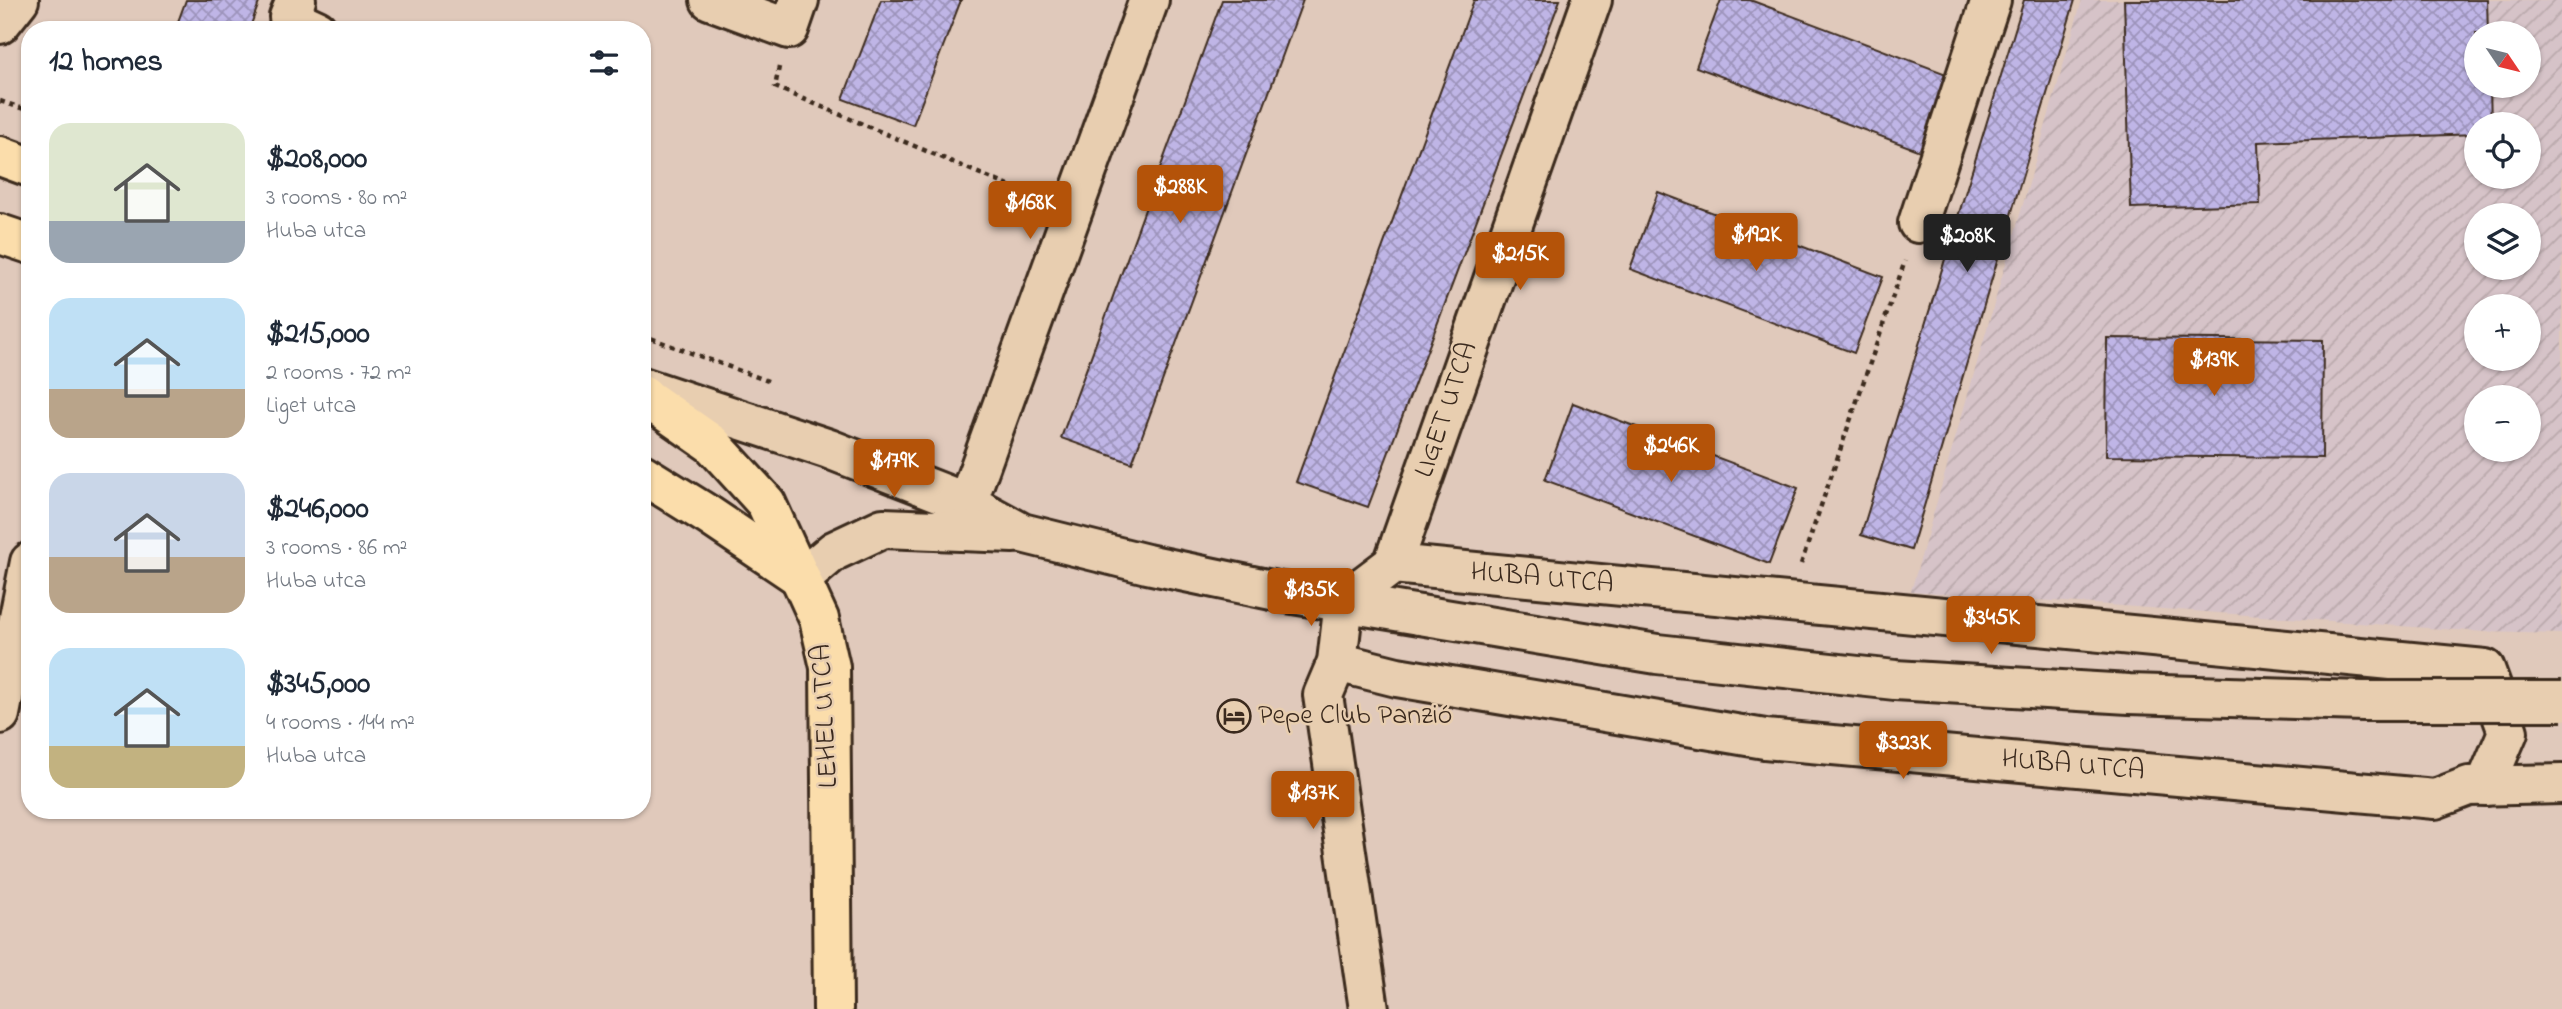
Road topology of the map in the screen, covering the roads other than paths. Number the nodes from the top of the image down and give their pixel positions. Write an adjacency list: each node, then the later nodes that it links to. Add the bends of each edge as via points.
1 (19, 0): 9 (street)
2 (296, 0): 8 (street, via 289,18)
3 (710, 0): 7 (street)
4 (1149, 0): 18 (street)
5 (1592, 0): 20 (street, LIGET UTCA)
6 (1991, 0): 12 (street)
7 (794, 14)
8 (296, 21)
9 (0, 24)
10 (0, 156): 11 (main road)
11 (21, 164)
12 (1918, 223)
13 (0, 234): 14 (main road)
14 (21, 241)
15 (651, 390): 18 (street, via 829,449)
16 (651, 401): 21 (main road, via 712,444 743,475 766,503)
17 (651, 480): 21 (main road)
18 (967, 503): 19 (street)
19 (1022, 533): 21 (street, via 883,528 834,551); 22 (street, via 1147,564)
20 (1393, 564): 22 (street); 28 (street, HUBA UTCA, via 2485,669 2508,732)
21 (801, 579): 29 (main road, LEHEL UTCA, via 819,619 830,667)
22 (1344, 601): 24 (street); 25 (street, bridge, via 1657,654 1895,680 2129,694)
23 (21, 608): 26 (street)
24 (1336, 662): 28 (street, HUBA UTCA, via 1397,677 1765,739 2435,799); 30 (street, via 1323,695)
25 (2562, 701)
26 (0, 714)
27 (2562, 783): 28 (street, HUBA UTCA)
28 (2477, 786)
29 (833, 1009)
30 (1368, 1009)

